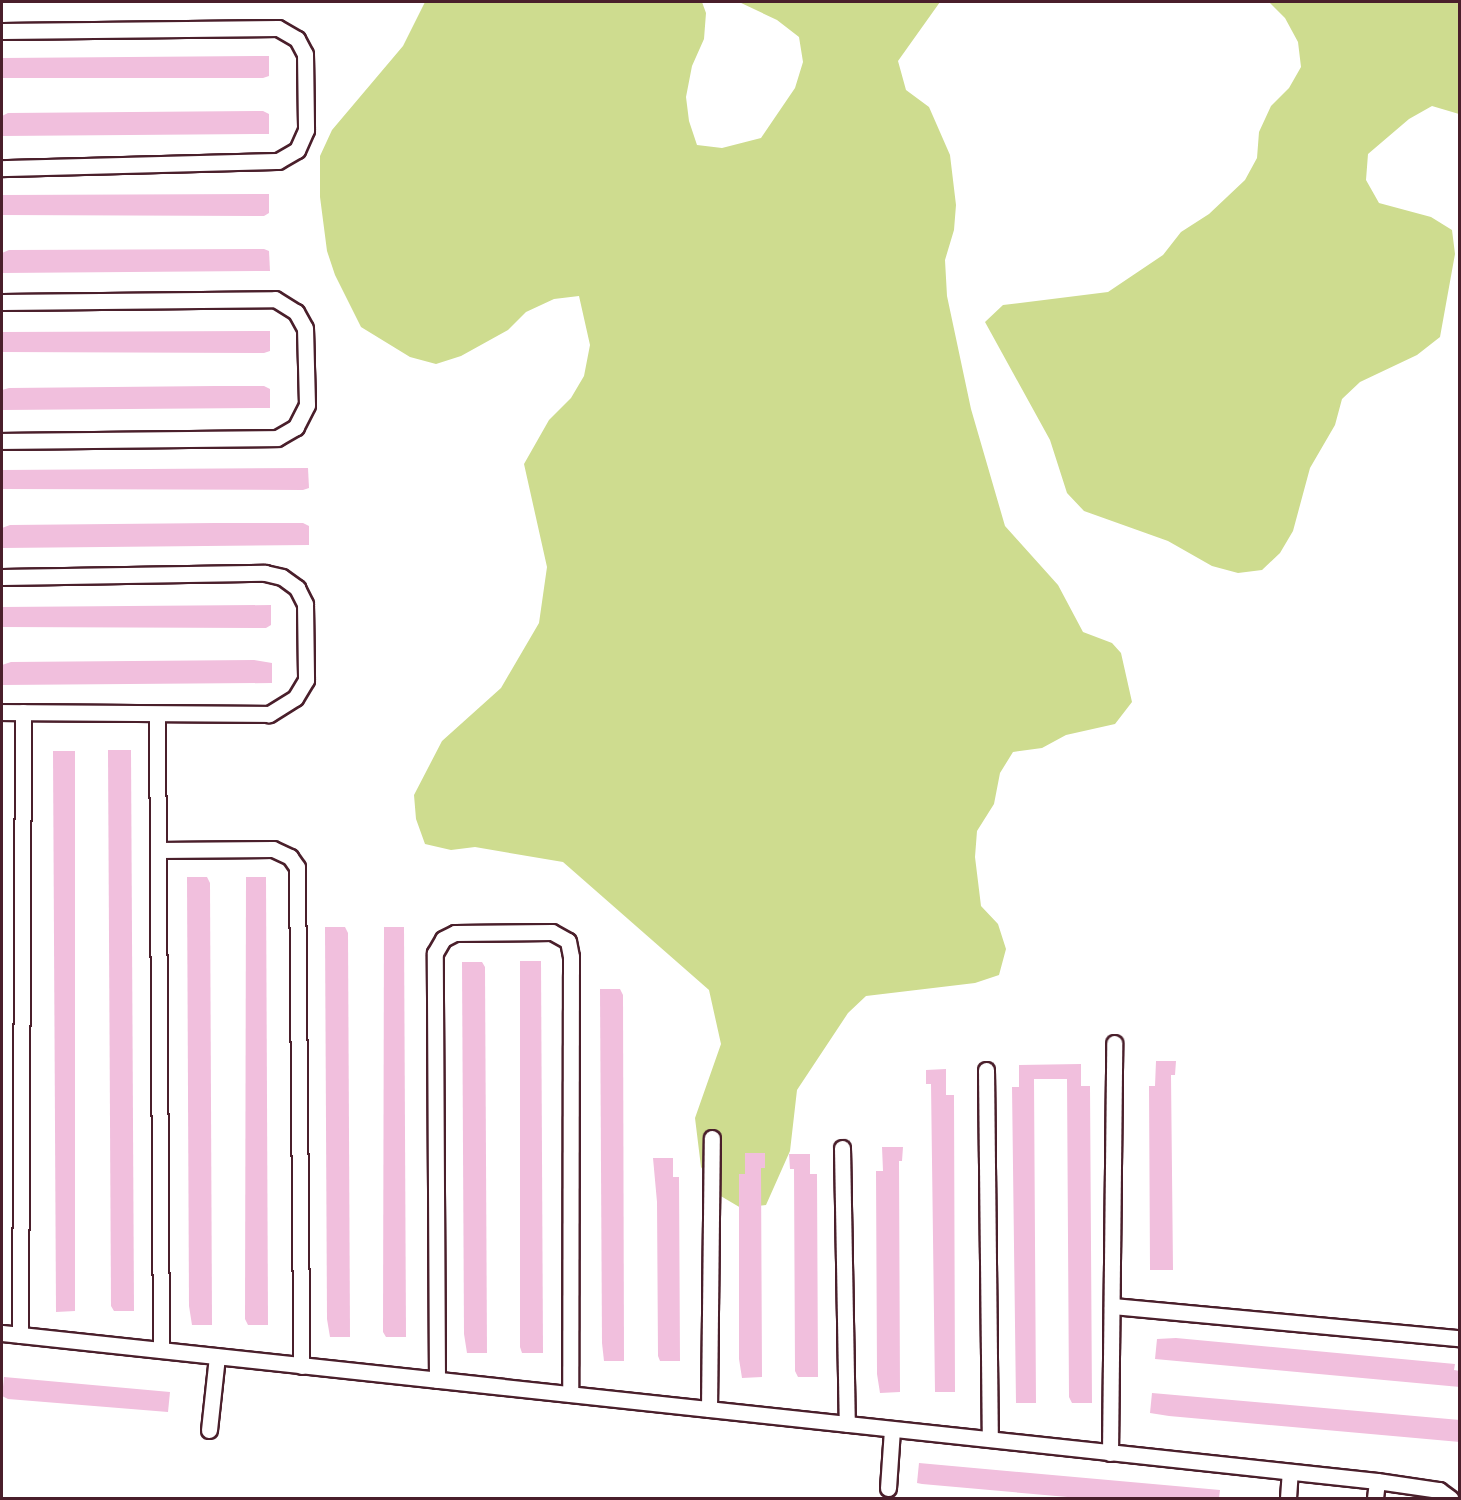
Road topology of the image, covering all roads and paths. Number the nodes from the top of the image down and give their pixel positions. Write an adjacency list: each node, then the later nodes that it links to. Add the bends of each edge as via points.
1 (2, 31): 2 (street, via 284,30 297,39 305,54 306,130 297,150 279,161)
2 (2, 168)
3 (2, 302): 4 (street, via 275,299 296,312 305,328 307,405 296,427 277,438)
4 (2, 441)
5 (2, 577): 8 (street, via 265,573 282,577 297,588 305,604 306,680 295,698 270,714)
6 (2, 712): 7 (street)
7 (23, 712): 8 (street); 16 (street)
8 (157, 714): 9 (street)
9 (158, 850): 18 (street); 20 (street, via 273,849 290,857 297,867)
10 (1114, 1042): 14 (street)
11 (986, 1070): 27 (street)
12 (712, 1138): 23 (street)
13 (842, 1148): 24 (street)
14 (1112, 1306): 17 (street); 28 (street)
15 (2, 1333): 16 (street)
16 (20, 1335): 18 (street)
17 (1460, 1338)
18 (161, 1350): 19 (street)
19 (217, 1356): 20 (street); 26 (street)
20 (301, 1366): 21 (street)
21 (437, 1380): 22 (street); 22 (street, via 435,953 443,939 455,933 552,932 568,941 571,957)
22 (570, 1394): 23 (street)
23 (709, 1409): 24 (street)
24 (847, 1424): 25 (street)
25 (892, 1429): 27 (street); 31 (street)
26 (209, 1430)
27 (990, 1440): 28 (street)
28 (1110, 1453): 29 (street)
29 (1290, 1472): 30 (street); 32 (street)
30 (1377, 1481): 33 (street); 34 (street, via 1439,1490)
31 (888, 1488)
32 (1288, 1498)
33 (1375, 1498)
34 (1450, 1498)

